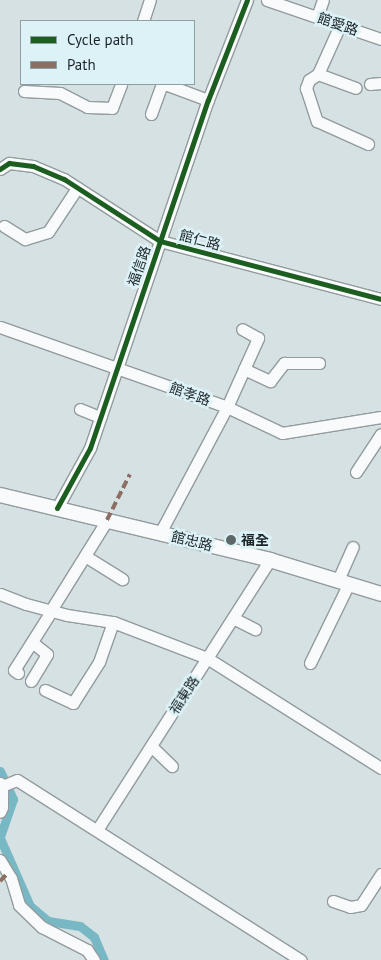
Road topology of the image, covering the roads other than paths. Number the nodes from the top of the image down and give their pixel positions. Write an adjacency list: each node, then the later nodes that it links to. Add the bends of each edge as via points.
1 (150, 0): 6 (street)
2 (247, 0): 15 (street, 福信路)
3 (267, 0): 5 (street, 館愛路)
4 (323, 0): 5 (street)
5 (317, 17): 7 (street, 館愛路)
6 (142, 20)
7 (340, 25): 8 (street, 館愛路); 9 (street)
8 (381, 39)
9 (318, 74): 13 (street); 17 (street, via 309,80 306,88 317,121)
10 (120, 85): 14 (street, via 112,108 87,107 60,93)
11 (164, 85): 16 (street)
12 (167, 85): 15 (street)
13 (356, 88)
14 (24, 91)
15 (208, 100): 21 (street, 福信路)
16 (151, 114)
17 (368, 144)
18 (0, 169): 19 (street, 館仁路, via 8,163 33,166)
19 (77, 188): 20 (street, via 48,232 25,239); 21 (street, 館仁路)
20 (4, 226)
21 (160, 240): 22 (street, 館仁路); 26 (street, 福信路)
22 (381, 300)
23 (0, 327): 26 (street, 館孝路)
24 (242, 328): 27 (street, via 258,338)
25 (319, 363): 27 (street, via 284,363 270,381)
26 (117, 368): 28 (street, 館孝路); 30 (street, 福信路)
27 (244, 369): 28 (street)
28 (227, 407): 31 (street, 館孝路, via 282,433); 37 (street)
29 (80, 409): 30 (street)
30 (100, 417): 35 (street, 福信路, via 90,448)
31 (381, 417)
32 (381, 434): 33 (street)
33 (356, 472)
34 (0, 495): 35 (main road, 館忠路)
35 (57, 508): 36 (main road, 館忠路)
36 (107, 520): 37 (main road, 館忠路); 39 (street)
37 (160, 533): 40 (main road, 館忠路)
38 (353, 547): 42 (street)
39 (85, 556): 41 (street); 45 (street)
40 (270, 560): 42 (main road, 館忠路); 46 (street, 福東路)
41 (122, 579)
42 (343, 582): 44 (main road, 館忠路); 51 (street)
43 (0, 594): 45 (street)
44 (381, 594)
45 (52, 610): 47 (street); 49 (street)
46 (233, 618): 48 (street); 50 (street, 福東路)
47 (112, 622): 50 (street); 54 (street, via 99,662 73,703)
48 (255, 629)
49 (33, 643): 52 (street, via 14,670); 53 (street, via 47,654)
50 (207, 658): 55 (street, 福東路); 57 (street)
51 (310, 663)
52 (18, 673)
53 (31, 681)
54 (45, 690)
55 (150, 746): 56 (street); 60 (street, 福東路)
56 (172, 766)
57 (381, 768)
58 (1, 784): 59 (street); 60 (street, via 16,780)
59 (0, 812)
60 (97, 830): 65 (street)
61 (0, 860): 64 (street, via 11,878 19,905 42,927 87,950)
62 (381, 874): 63 (street, via 361,904 350,907)
63 (333, 902)
64 (94, 960)
65 (301, 960)

